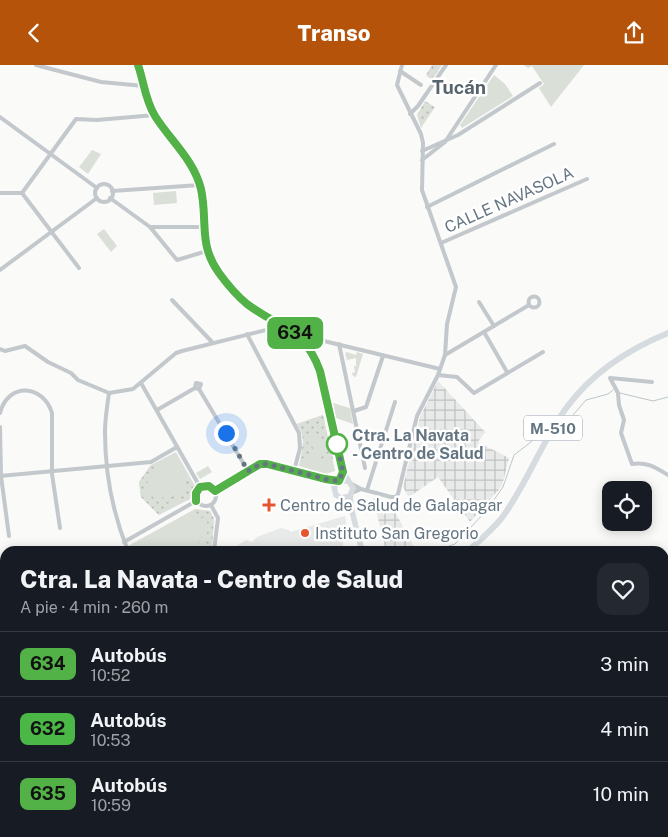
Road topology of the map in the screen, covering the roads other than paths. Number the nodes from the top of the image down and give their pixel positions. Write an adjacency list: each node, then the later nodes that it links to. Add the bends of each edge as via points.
1 (36, 65): 9 (street, via 101,82)
2 (138, 65): 9 (main road)
3 (402, 65): 6 (street)
4 (446, 65): 10 (street)
5 (496, 65): 13 (street)
6 (400, 71): 8 (street); 10 (street, via 397,85)
7 (540, 83): 13 (street)
8 (421, 85)
9 (144, 86): 11 (main road)
10 (410, 114): 15 (street, via 421,134)
11 (155, 115): 16 (street, via 76,119); 19 (main road, via 185,156)
12 (0, 117): 16 (street)
13 (445, 142): 15 (street); 17 (street)
14 (554, 144): 26 (street)
15 (422, 151): 17 (street)
16 (51, 154): 20 (street); 23 (street)
17 (422, 160): 26 (street, via 422,190)
18 (587, 179): 30 (street, CALLE NAVASOLA)
19 (200, 185): 21 (street); 28 (main road)
20 (97, 188): 21 (street, via 107,185); 24 (street)
21 (112, 191): 25 (street)
22 (0, 193): 23 (street)
23 (22, 193): 29 (street)
24 (97, 198): 25 (street, via 105,201); 29 (street)
25 (110, 198): 27 (street)
26 (427, 207): 30 (street)
27 (150, 227): 28 (street); 31 (street, via 177,260)
28 (204, 227): 31 (main road)
29 (52, 232): 32 (street); 33 (street)
30 (441, 243): 49 (street, via 456,287)
31 (207, 251): 37 (main road, via 219,273 238,296)
32 (80, 268)
33 (0, 270)
34 (172, 300): 44 (street)
35 (479, 303): 38 (street)
36 (529, 305): 38 (street)
37 (280, 324): 41 (street); 42 (main road)
38 (494, 326): 39 (street)
39 (484, 332): 49 (street); 52 (street)
40 (668, 333): 90 (main road, M-510, via 627,353 583,388 555,425 501,519)
41 (247, 334): 44 (street); 66 (street, via 299,433 300,448)
42 (297, 334): 43 (street); 46 (main road)
43 (316, 339): 45 (street); 46 (street)
44 (213, 343): 55 (street, via 176,353)
45 (339, 344): 50 (street); 59 (street)
46 (309, 346): 68 (main road, via 320,371)
47 (0, 349): 56 (street, via 5,351 25,346 78,380)
48 (543, 352): 52 (street)
49 (444, 355): 51 (street)
50 (383, 356): 51 (street); 59 (street, via 366,407)
51 (440, 369): 53 (street)
52 (507, 372): 53 (street, via 474,393 458,377)
53 (438, 375): 77 (street, via 417,416 398,494 392,497)
54 (652, 382): 69 (street, via 610,378 618,393 624,420 621,433 632,464 643,462)
55 (141, 383): 56 (street, via 132,389); 58 (street)
56 (108, 393): 63 (street)
57 (395, 402): 77 (street)
58 (157, 410): 62 (street); 65 (street, via 197,389)
59 (354, 411): 64 (street)
60 (0, 413): 67 (street, via 13,393 30,391 45,398 52,413)
61 (0, 427): 70 (street)
62 (177, 447): 63 (street, via 151,462); 74 (street)
63 (107, 466): 67 (street); 86 (street)
64 (365, 468)
65 (248, 471): 66 (street, via 264,463); 78 (street)
66 (294, 471): 71 (street)
67 (52, 472): 70 (street); 84 (street)
68 (343, 472): 72 (main road); 73 (main road)
69 (668, 475)
70 (1, 476): 85 (street)
71 (325, 479): 72 (street); 75 (street)
72 (340, 481): 73 (main road); 75 (main road)
73 (349, 482): 76 (street); 79 (main road, via 353,488)
74 (200, 487): 78 (street, via 209,486); 81 (street)
75 (334, 489): 80 (main road)
76 (361, 489): 77 (street); 79 (street)
77 (367, 490)
78 (215, 491): 82 (street, via 216,499)
79 (351, 494): 80 (main road); 83 (main road)
80 (342, 498): 83 (main road)
81 (196, 501): 82 (street, via 203,506); 86 (street)
82 (211, 505): 88 (street, via 218,518)
83 (352, 511): 89 (main road)
84 (60, 528)
85 (9, 536)
86 (124, 542): 87 (street)
87 (126, 546)
88 (215, 546)
89 (361, 546)
90 (474, 546)

